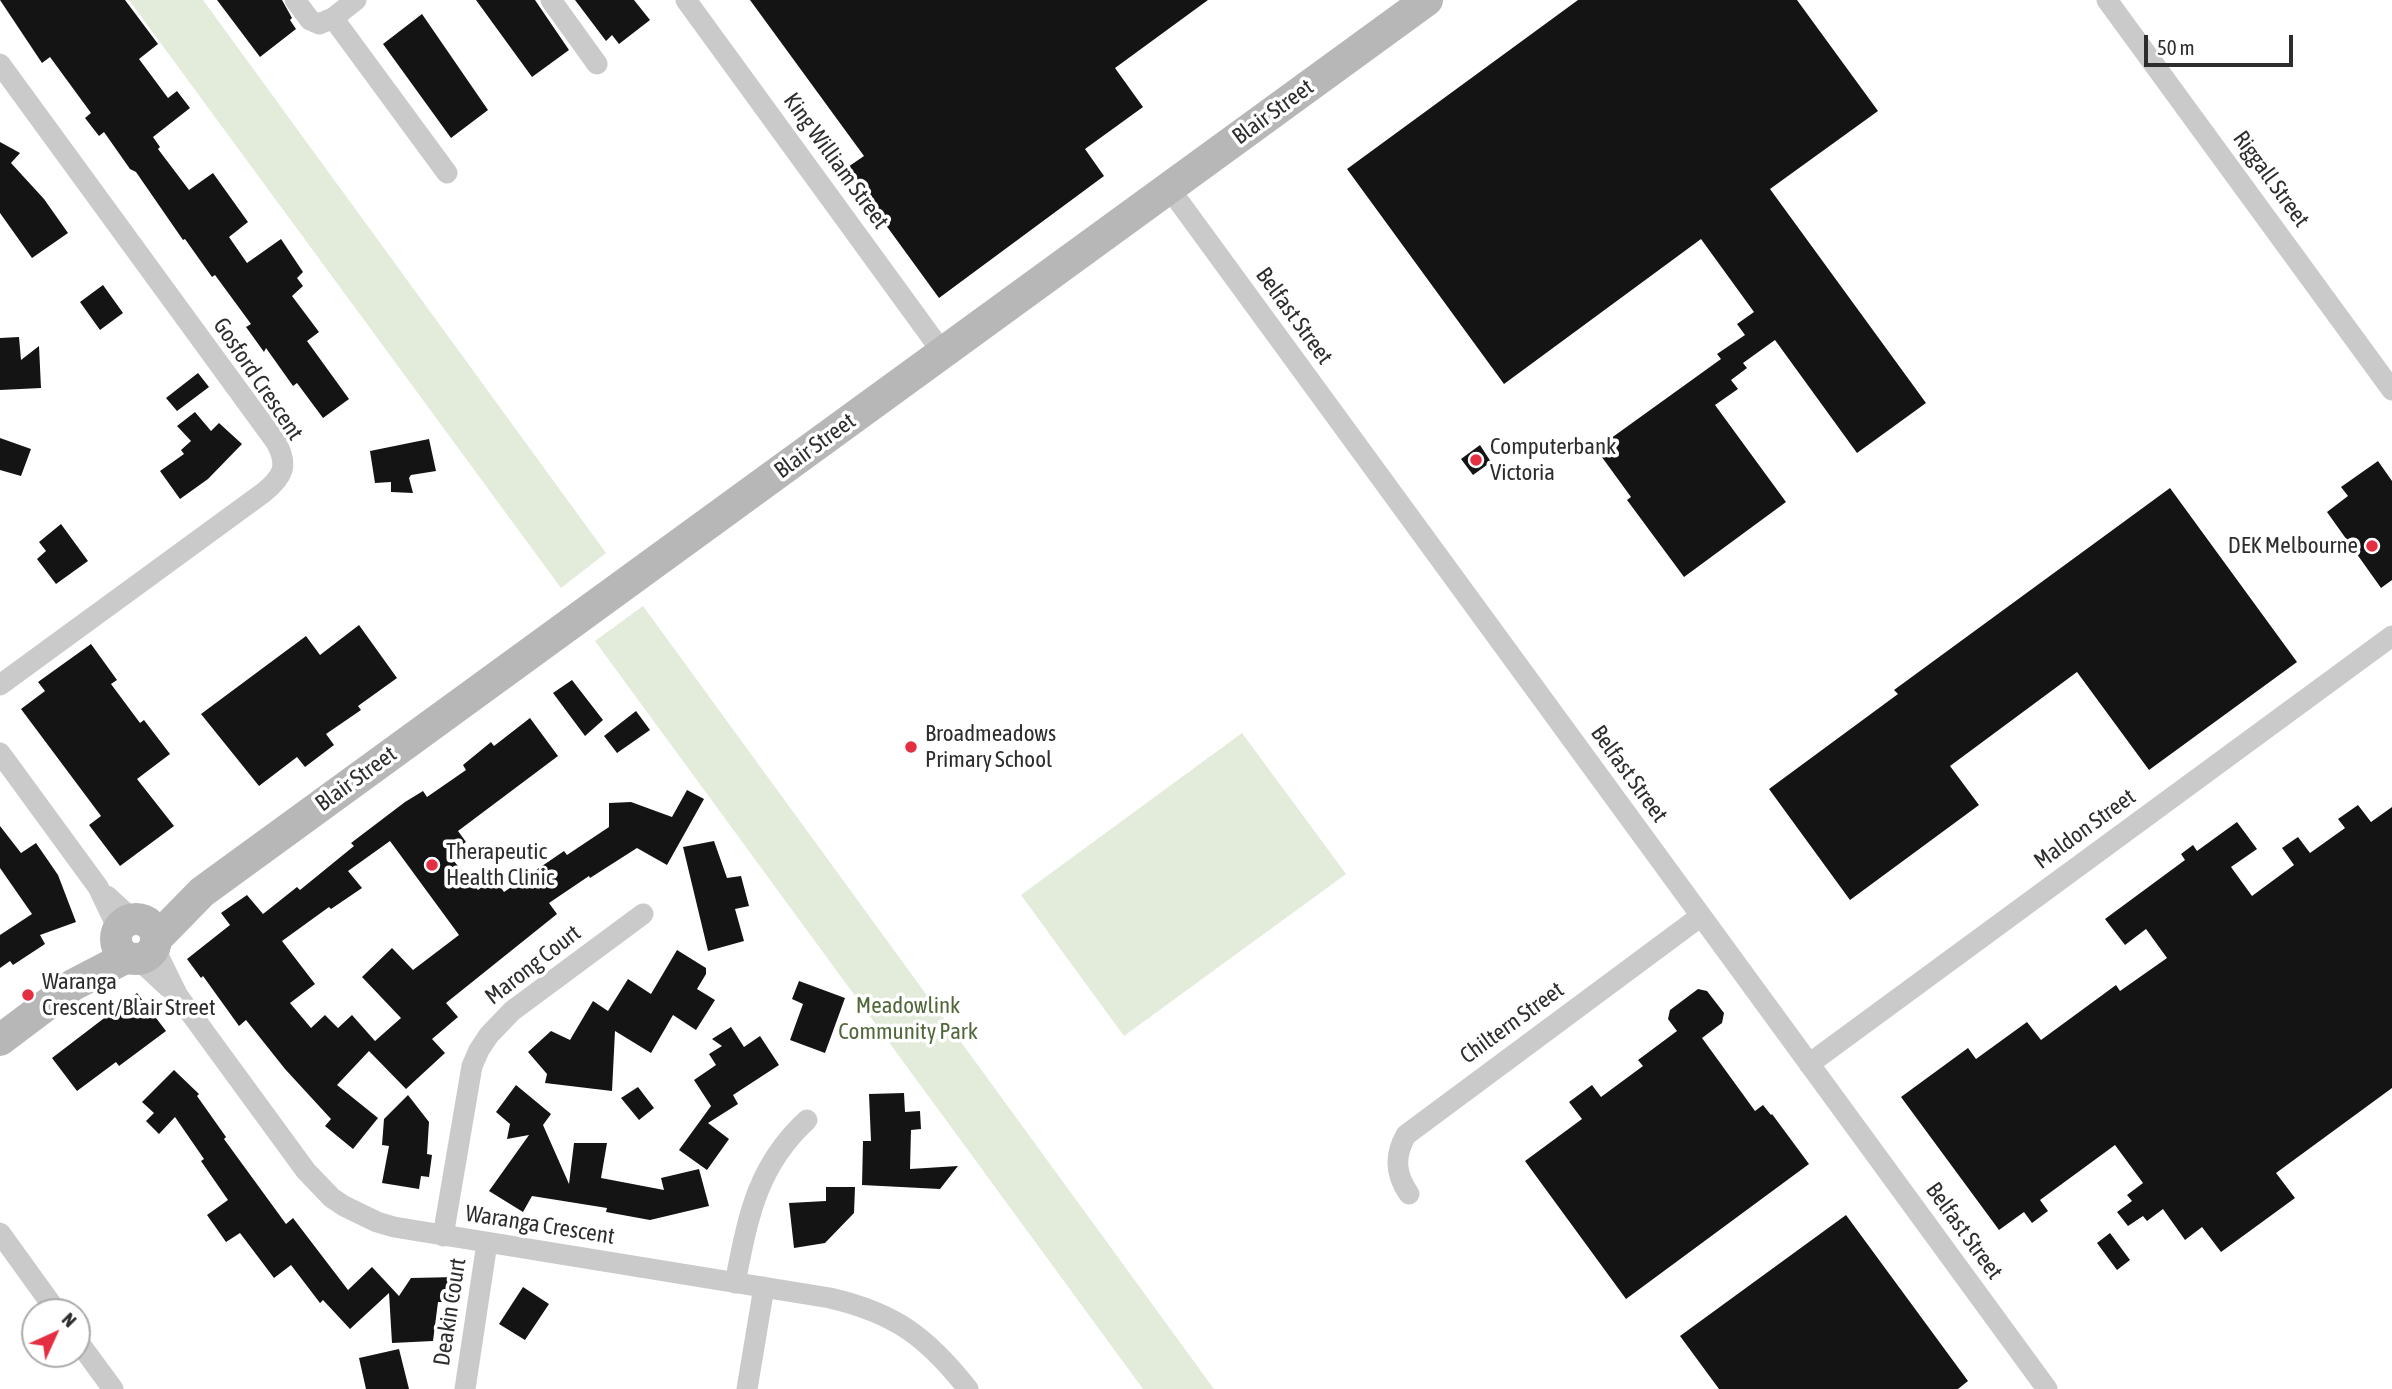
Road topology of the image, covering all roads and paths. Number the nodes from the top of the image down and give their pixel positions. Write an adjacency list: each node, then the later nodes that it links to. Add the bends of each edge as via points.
1 (295, 0): 7 (street, via 310,20 319,24)
2 (356, 0): 7 (street)
3 (551, 0): 9 (street)
4 (686, 0): 12 (street, King William Street)
5 (1427, 0): 11 (street, Blair Street)
6 (2107, 0): 13 (street, Riggall Street)
7 (333, 18): 10 (street)
8 (0, 64): 15 (street, Gosford Crescent, via 276,442 283,464 278,478 263,493)
9 (597, 64)
10 (447, 173)
11 (1169, 188): 12 (street, Blair Street); 18 (street, Belfast Street)
12 (943, 353): 19 (street, Blair Street)
13 (2392, 390)
14 (2392, 636): 21 (street, Maldon Street)
15 (0, 685)
16 (0, 753): 19 (street, Waranga Crescent)
17 (643, 914): 25 (street, Marong Court, via 512,1011 479,1050 464,1104)
18 (1701, 916): 21 (street, Belfast Street); 23 (street, Chiltern Street, via 1406,1135 1397,1160)
19 (135, 938): 20 (street, Blair Street); 25 (street, Waranga Crescent, via 288,1148 331,1198 377,1222)
20 (4, 1035)
21 (1809, 1064): 35 (street, Belfast Street)
22 (807, 1120): 27 (street, via 767,1169 748,1218)
23 (1409, 1194)
24 (0, 1233): 29 (street)
25 (443, 1236): 26 (street, Waranga Crescent)
26 (487, 1243): 27 (street, Waranga Crescent); 32 (street, Deakin Court)
27 (735, 1283): 28 (street, Waranga Crescent)
28 (764, 1287): 33 (street); 34 (street, Waranga Crescent, via 854,1304 897,1321 938,1354)
29 (47, 1298)
30 (91, 1359): 31 (street)
31 (113, 1389)
32 (464, 1389)
33 (747, 1389)
34 (968, 1389)
35 (2047, 1389)

